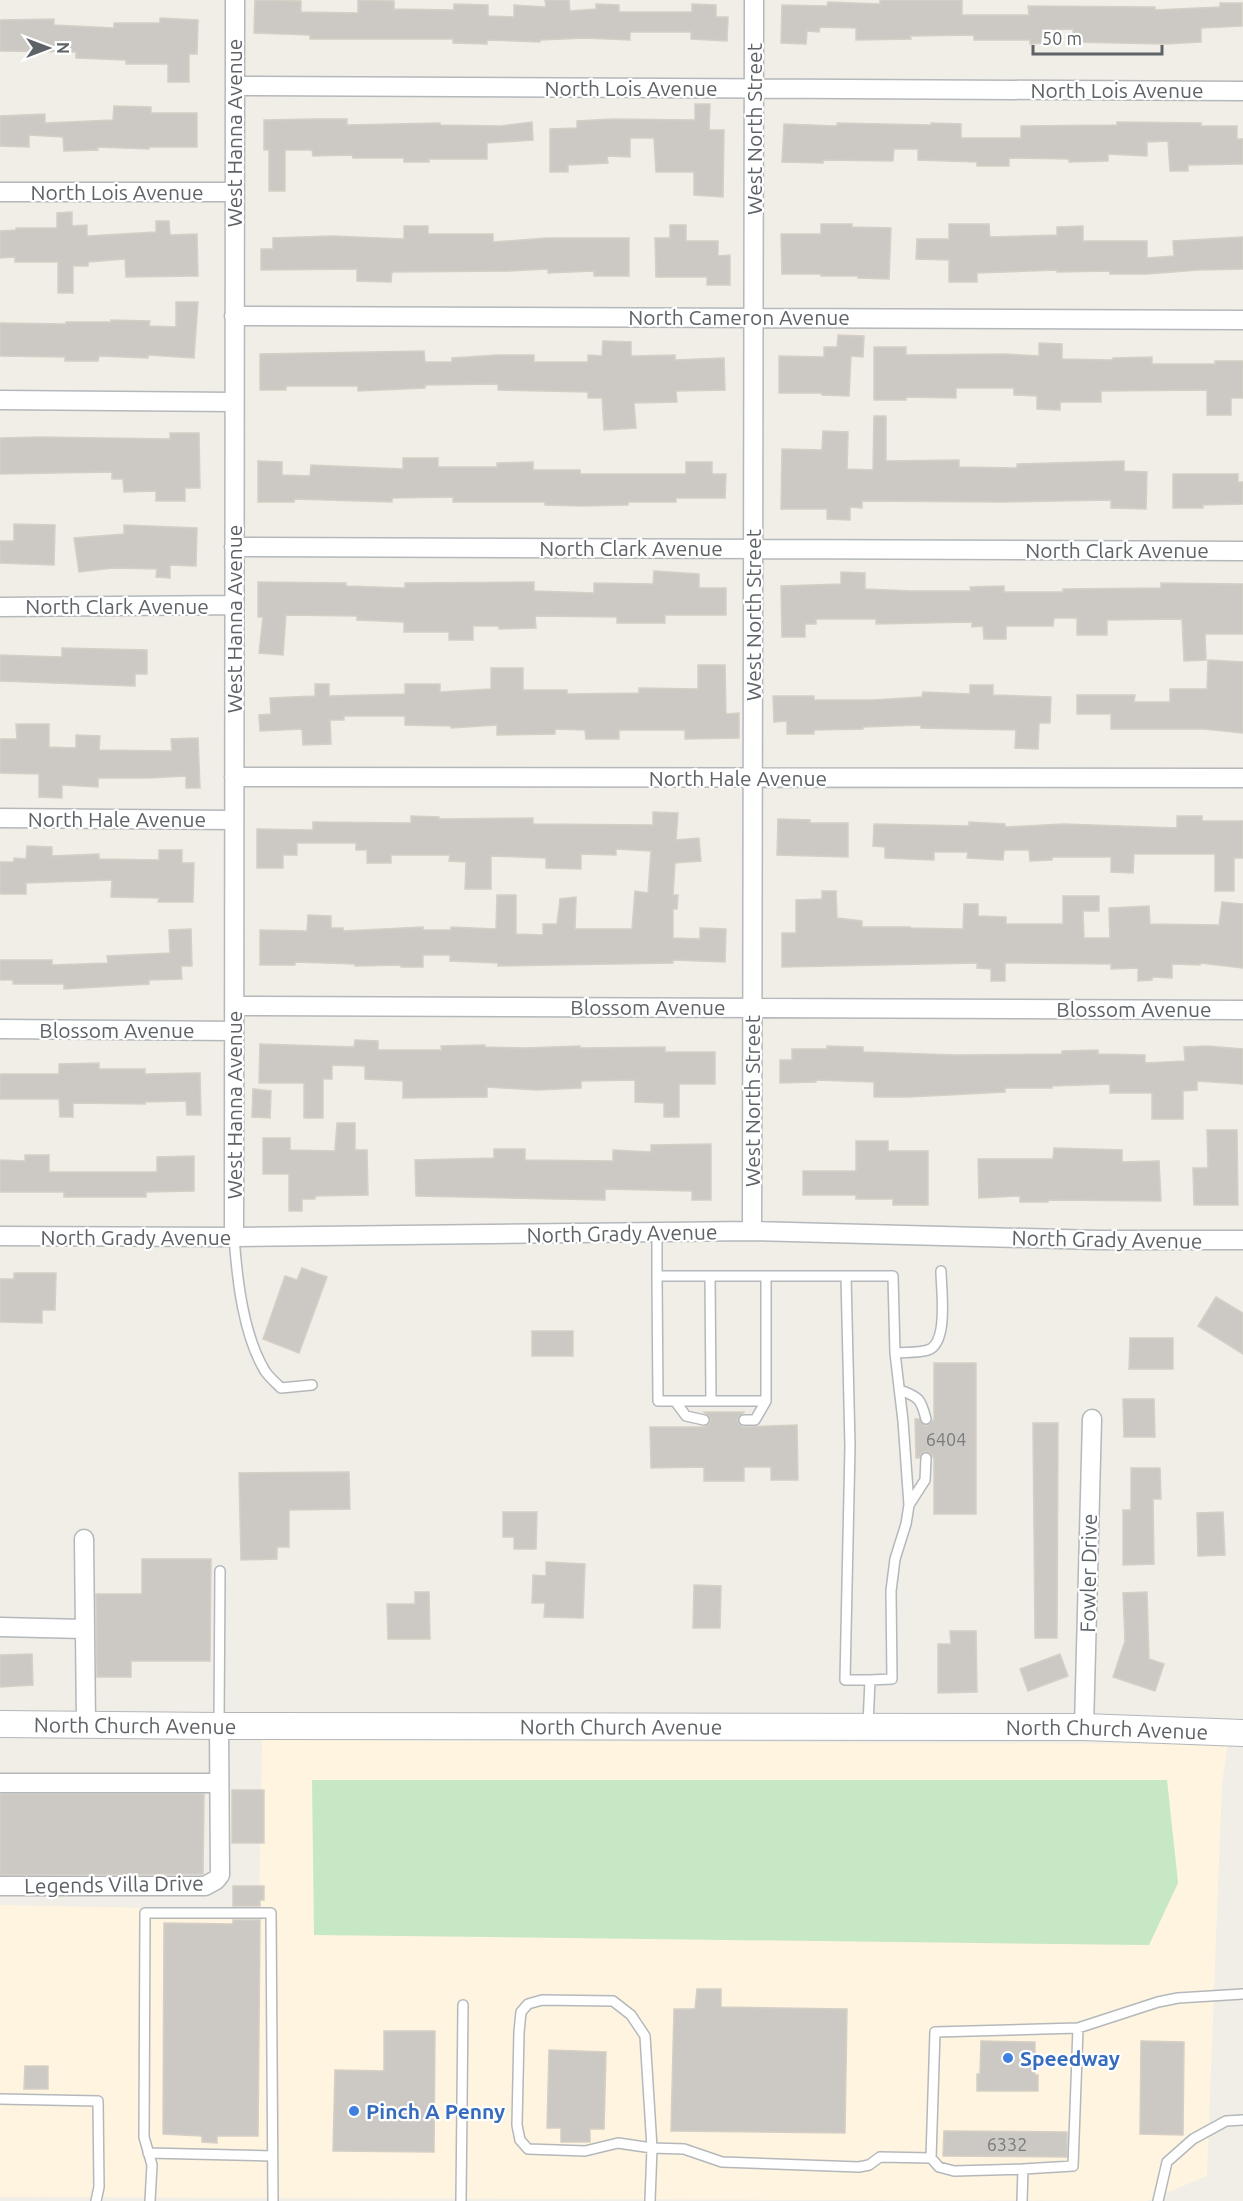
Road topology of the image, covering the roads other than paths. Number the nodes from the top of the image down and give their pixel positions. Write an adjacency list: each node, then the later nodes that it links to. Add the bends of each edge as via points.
1 (234, 0): 3 (street, West Hanna Avenue)
2 (754, 0): 4 (street, West North Street)
3 (234, 86): 4 (street, North Lois Avenue); 7 (street, West Hanna Avenue)
4 (754, 88): 5 (street, North Lois Avenue); 9 (street, West North Street)
5 (1243, 91)
6 (0, 192): 7 (street, North Lois Avenue)
7 (234, 192): 8 (street, West Hanna Avenue)
8 (234, 316): 9 (street, North Cameron Avenue); 12 (street, West Hanna Avenue)
9 (754, 317): 10 (street, North Cameron Avenue); 14 (street, West North Street)
10 (1243, 320)
11 (0, 400): 12 (street)
12 (234, 402): 13 (street, West Hanna Avenue)
13 (234, 547): 14 (street, North Clark Avenue); 16 (street, West Hanna Avenue)
14 (753, 548): 15 (street, North Clark Avenue); 19 (street, West North Street)
15 (1243, 551)
16 (234, 605): 17 (street, North Clark Avenue); 18 (street, West Hanna Avenue)
17 (0, 607)
18 (234, 777): 19 (street, North Hale Avenue); 22 (street, West Hanna Avenue)
19 (753, 778): 20 (street, North Hale Avenue); 24 (street, West North Street)
20 (1243, 778)
21 (0, 818): 22 (street, North Hale Avenue)
22 (234, 820): 23 (street, West Hanna Avenue)
23 (234, 1006): 24 (street, Blossom Avenue); 27 (street, West Hanna Avenue)
24 (752, 1008): 25 (street, Blossom Avenue); 28 (street, West North Street)
25 (1243, 1010)
26 (0, 1029): 27 (street, Blossom Avenue)
27 (234, 1031): 31 (street, West Hanna Avenue)
28 (752, 1231): 29 (street, North Grady Avenue); 32 (street, North Grady Avenue)
29 (657, 1232): 31 (street, North Grady Avenue); 34 (lane)
30 (0, 1236): 31 (street, North Grady Avenue)
31 (234, 1237): 39 (lane, via 240,1290 252,1342 266,1373 281,1388)
32 (1243, 1240)
33 (941, 1271): 38 (lane, via 942,1327 937,1343 929,1350)
34 (657, 1276): 35 (lane); 41 (lane, via 658,1401)
35 (710, 1276): 36 (lane); 42 (lane)
36 (766, 1276): 37 (lane); 43 (lane)
37 (846, 1276): 38 (lane, via 893,1276); 54 (lane, via 850,1446 845,1680)
38 (895, 1353): 40 (lane)
39 (312, 1385)
40 (900, 1390): 44 (lane, via 921,1401); 49 (lane)
41 (675, 1401): 42 (lane); 46 (lane, via 686,1416)
42 (711, 1401): 43 (lane)
43 (766, 1401): 47 (lane, via 755,1420)
44 (926, 1419)
45 (1092, 1419): 59 (street, Fowler Drive)
46 (704, 1420)
47 (744, 1420)
48 (926, 1458): 49 (lane, via 925,1480)
49 (909, 1505): 54 (lane, via 891,1591 892,1679)
50 (84, 1539): 53 (street)
51 (220, 1571): 57 (lane)
52 (0, 1627): 53 (street)
53 (84, 1629): 56 (street)
54 (870, 1680): 58 (lane)
55 (0, 1724): 56 (street, North Church Avenue)
56 (86, 1724): 57 (street, North Church Avenue)
57 (219, 1726): 58 (street, North Church Avenue); 62 (street, Legends Villa Drive)
58 (868, 1727): 59 (street, North Church Avenue)
59 (1084, 1727): 60 (street, North Church Avenue)
60 (1243, 1733)
61 (0, 1783): 62 (street)
62 (219, 1783): 63 (street, Legends Villa Drive, via 220,1875 205,1886)
63 (0, 1886)
64 (1243, 1994): 66 (lane, via 1158,2002)
65 (463, 2005): 77 (lane)
66 (1078, 2028): 72 (lane, via 935,2032); 73 (lane, via 1073,2166)
67 (0, 2099): 74 (lane, via 98,2100)
68 (1243, 2120): 80 (lane, via 1226,2121 1194,2139 1167,2162)
69 (652, 2148): 69 (lane, via 618,2143 585,2151 528,2150 520,2140 517,2125 519,2032 521,2012 528,2004 542,2000 613,2001 631,2015 645,2036); 72 (lane, via 684,2149 722,2162 745,2163 859,2167 880,2157); 78 (lane)
70 (148, 2153): 71 (lane); 71 (lane, via 144,2137 145,1913 271,1913); 75 (lane, via 152,2165)
71 (272, 2156): 76 (lane)
72 (931, 2158): 73 (lane, via 939,2167 954,2171)
73 (1023, 2169): 79 (lane)
74 (96, 2201)
75 (150, 2201)
76 (273, 2201)
77 (461, 2201)
78 (650, 2201)
79 (1022, 2201)
80 (1158, 2201)

